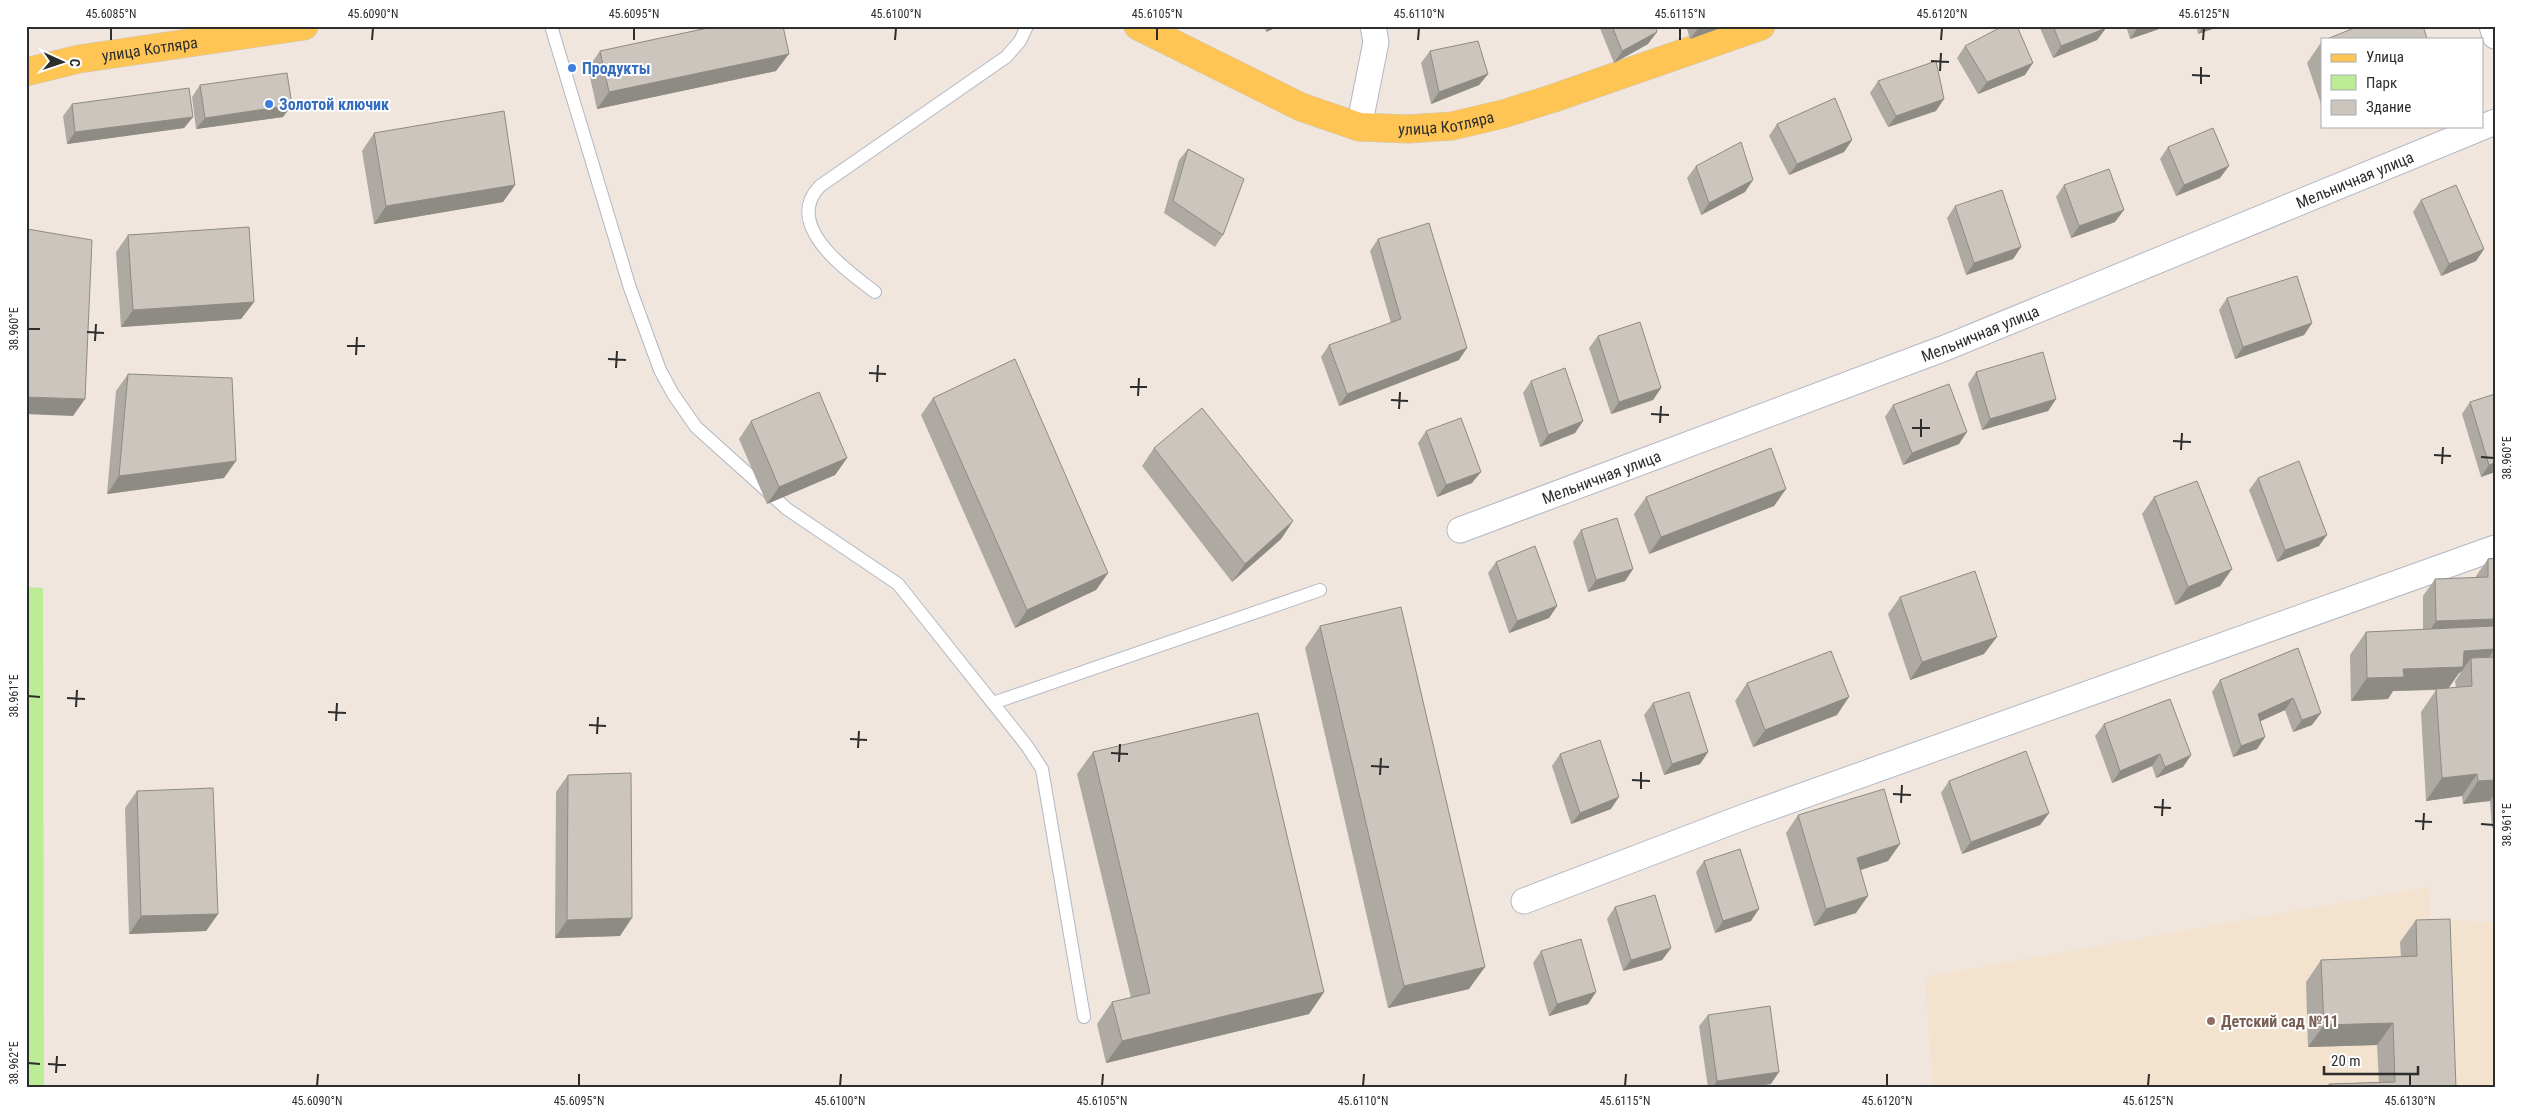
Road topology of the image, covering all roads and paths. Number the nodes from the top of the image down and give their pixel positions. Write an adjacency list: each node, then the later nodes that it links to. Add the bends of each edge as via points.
1 (304, 26): 9 (main road, улица Котляра, via 79,59)
2 (551, 26): 16 (lane, via 630,288 660,370 673,394 696,427 787,509 898,584)
3 (1027, 26): 12 (lane, via 1020,41 1006,57 820,186 811,197 808,212 812,229 834,259)
4 (1138, 26): 10 (main road, улица Котляра, via 1301,107)
5 (1373, 26): 10 (street, via 1376,42)
6 (1761, 26): 10 (main road, улица Котляра, via 1503,114 1452,126 1408,129)
7 (2492, 26): 8 (street)
8 (2495, 36)
9 (26, 72)
10 (1359, 127)
11 (2480, 128): 13 (street, Мельничная улица, via 1945,348)
12 (875, 292)
13 (1460, 530)
14 (2495, 548): 17 (street, via 1749,816)
15 (1320, 590): 16 (lane)
16 (993, 703): 18 (lane, via 1042,769)
17 (1524, 901)
18 (1084, 1017)

